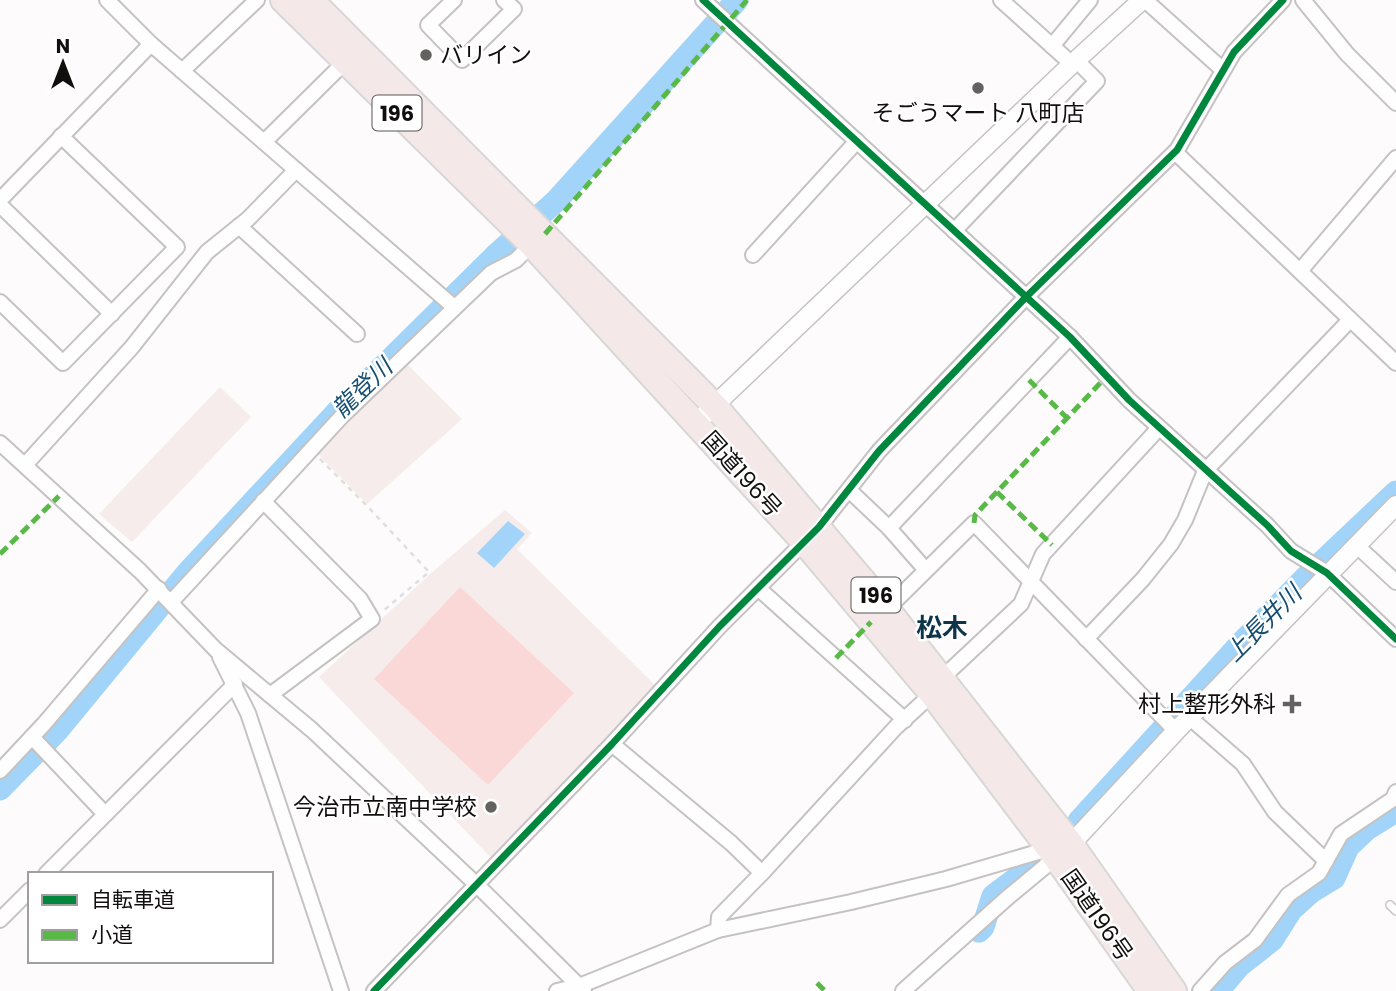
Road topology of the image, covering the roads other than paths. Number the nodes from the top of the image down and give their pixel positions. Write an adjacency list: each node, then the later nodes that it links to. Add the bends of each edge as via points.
1 (107, 0): 13 (street)
2 (257, 0): 18 (street)
3 (283, 0): 15 (highway, 国道196号 / 196)
4 (311, 0): 29 (highway, 国道196号 / 196)
5 (454, 0): 6 (street, via 428,25 462,60 513,9)
6 (504, 0)
7 (703, 0): 21 (street)
8 (1001, 0): 14 (street)
9 (1090, 0): 14 (street)
10 (1143, 0): 16 (street); 17 (street)
11 (1283, 0): 17 (street)
12 (1303, 0): 19 (street, via 1347,54)
13 (151, 44): 18 (street); 20 (street)
14 (1052, 46): 16 (street)
15 (345, 62): 22 (street); 29 (highway, 国道196号 / 196)
16 (1074, 62): 27 (street); 30 (street, via 1097,82)
17 (1223, 70): 23 (street)
18 (182, 71): 22 (street)
19 (1396, 103)
20 (61, 136): 26 (street); 31 (street)
21 (857, 141): 27 (street); 32 (street)
22 (264, 142): 25 (street)
23 (1175, 152): 34 (street); 35 (street)
24 (1396, 158): 34 (street)
25 (296, 170): 28 (street); 37 (street)
26 (0, 203): 38 (street)
27 (926, 205): 30 (street); 43 (street)
28 (239, 226): 33 (street); 40 (street)
29 (530, 231): 37 (street, via 516,260 491,273); 43 (highway, 国道196号 / 196); 44 (highway, 国道196号 / 196)
30 (954, 231): 35 (street)
31 (177, 247): 33 (street); 38 (street)
32 (753, 255)
33 (197, 265): 47 (street, via 132,347)
34 (1300, 271): 39 (street)
35 (1026, 297): 41 (street); 49 (street, via 879,451)
36 (0, 302): 38 (street, via 63,363)
37 (454, 307): 50 (street)
38 (112, 313)
39 (1350, 320): 42 (street); 48 (street)
40 (358, 334)
41 (1070, 337): 45 (street); 52 (street)
42 (1396, 363)
43 (715, 406): 44 (street); 53 (highway, 国道196号 / 196)
44 (696, 423): 53 (highway, 国道196号 / 196)
45 (1159, 428): 48 (street); 57 (street, via 1043,554)
46 (0, 443): 47 (street)
47 (25, 465): 60 (street)
48 (1205, 471): 56 (street, via 1291,551); 63 (street, via 1171,544)
49 (849, 490): 52 (street); 53 (street)
50 (263, 501): 61 (street); 68 (street, via 360,599 372,619)
51 (1392, 516): 54 (street)
52 (889, 528): 55 (street)
53 (811, 534): 59 (street); 62 (highway, 国道196号 / 196); 67 (highway, 国道196号 / 196)
54 (1356, 545): 56 (street); 58 (street)
55 (925, 569): 57 (street, via 974,523); 62 (street)
56 (1327, 573): 64 (street); 69 (street)
57 (1031, 582): 63 (street); 67 (street, via 1021,604)
58 (1396, 582)
59 (758, 588): 70 (street); 73 (street)
60 (159, 589): 61 (street); 72 (street)
61 (172, 601): 65 (street)
62 (887, 609): 67 (highway, 国道196号 / 196)
63 (1086, 639): 71 (street)
64 (1396, 639)
65 (216, 650): 66 (street); 68 (street)
66 (234, 684): 76 (street); 88 (street)
67 (937, 687): 70 (street); 77 (highway, 国道196号 / 196)
68 (270, 695): 81 (street)
69 (1189, 717): 71 (street); 78 (street, via 1243,764 1275,812)
70 (905, 720): 79 (street)
71 (1176, 731): 77 (street)
72 (32, 737): 74 (street); 76 (street)
73 (612, 744): 79 (street); 81 (street)
74 (0, 771)
75 (1396, 792): 78 (street, via 1394,799 1342,834)
76 (106, 814): 80 (street)
77 (1059, 850): 86 (street); 91 (street); 92 (highway, 国道196号 / 196); 93 (highway, 国道196号 / 196)
78 (1326, 861): 94 (street, via 1319,873 1288,895 1255,940 1225,963)
79 (764, 871): 86 (street, via 719,918)
80 (48, 872)
81 (477, 885): 87 (street); 89 (street)
82 (28, 892): 85 (street)
83 (1390, 905): 84 (lane)
84 (1396, 911)
85 (0, 920)
86 (718, 930): 87 (street)
87 (582, 989): 90 (street)
88 (341, 991)
89 (374, 991)
90 (557, 991)
91 (902, 991)
92 (1150, 991)
93 (1174, 991)
94 (1200, 991)

